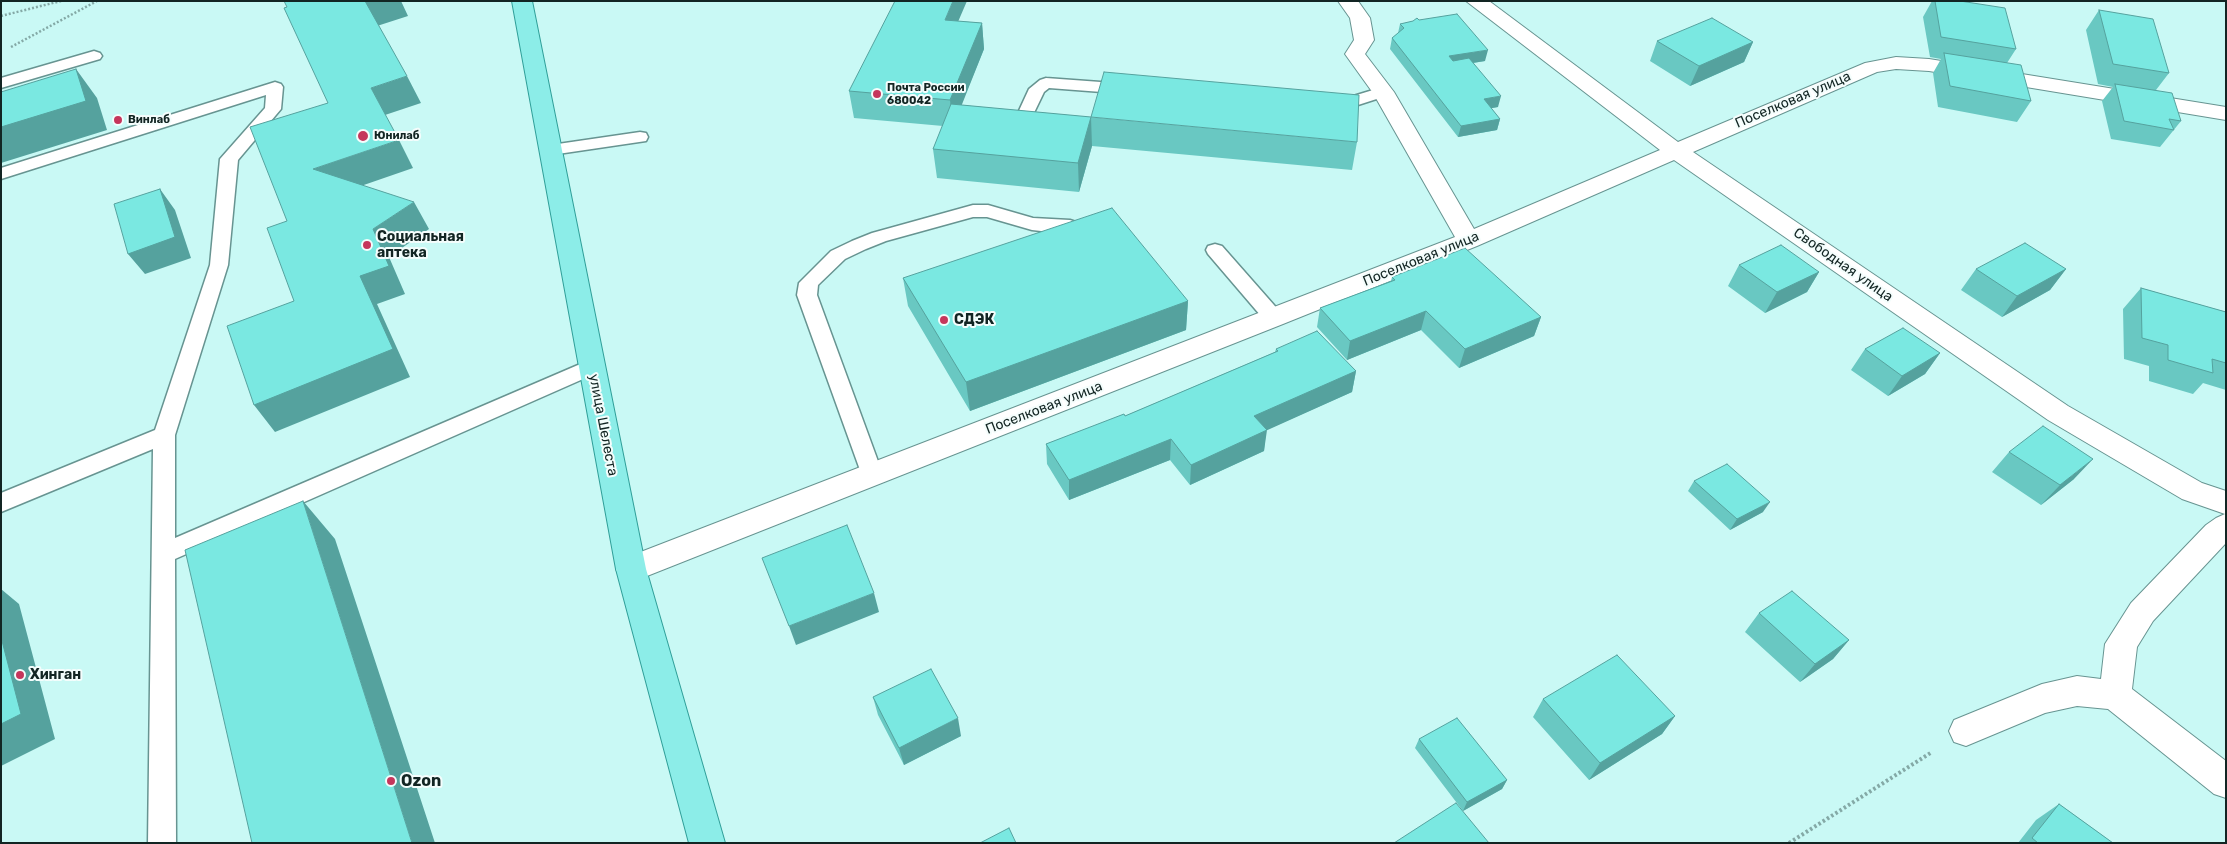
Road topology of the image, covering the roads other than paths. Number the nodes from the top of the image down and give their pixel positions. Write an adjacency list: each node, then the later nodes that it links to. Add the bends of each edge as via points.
1 (522, 1): 12 (main road, улица Шелеста)
2 (1348, 1): 7 (street, via 1360,18 1364,40 1355,54)
3 (1476, 1): 13 (street, Свободная улица)
4 (94, 56): 5 (lane)
5 (1, 83)
6 (1141, 90): 10 (lane, via 1046,83 1037,89)
7 (1383, 92): 8 (lane, via 1352,102); 16 (street)
8 (1316, 104)
9 (2226, 114): 13 (street, Поселковая улица, via 1896,63 1872,67)
10 (1025, 115)
11 (640, 136): 12 (lane)
12 (551, 150): 19 (main road, улица Шелеста)
13 (1676, 150): 16 (street, Поселковая улица); 23 (street, Свободная улица, via 2058,414 2192,490)
14 (1, 174): 20 (lane, via 275,87 273,109 229,159 219,265)
15 (1070, 226): 21 (lane, via 1032,224 988,211 973,211 859,244 838,256 809,282 807,295)
16 (1469, 240): 18 (street, Поселковая улица)
17 (1214, 250): 18 (lane)
18 (1274, 318): 21 (street, Поселковая улица)
19 (592, 367): 25 (lane); 26 (main road, улица Шелеста)
20 (164, 436): 22 (lane); 25 (lane)
21 (872, 475): 26 (street, Поселковая улица)
22 (1, 503)
23 (2226, 503)
24 (2226, 526): 27 (street, via 2142,612 2126,636 2121,644)
25 (164, 553): 30 (lane)
26 (631, 569): 31 (main road, улица Шелеста)
27 (2115, 695): 28 (street, via 2077,691 2042,699); 29 (street)
28 (1966, 731)
29 (2226, 782)
30 (162, 843)
31 (707, 843)

